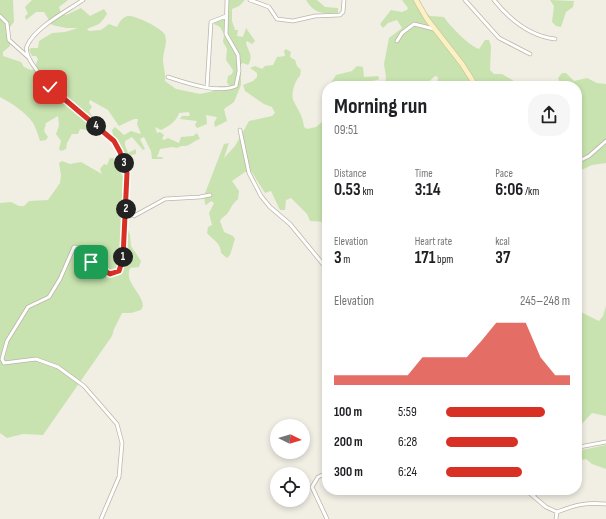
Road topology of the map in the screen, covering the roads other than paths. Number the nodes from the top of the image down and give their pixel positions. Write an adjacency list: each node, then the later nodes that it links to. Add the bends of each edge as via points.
1 (83, 0): 14 (street, via 40,29 27,46)
2 (227, 0): 9 (street)
3 (250, 0): 4 (street, via 269,7 278,19 293,21 315,16 340,15 343,12)
4 (344, 0)
5 (416, 0): 10 (street)
6 (465, 0): 13 (street, via 499,38)
7 (494, 0): 11 (street, via 516,24)
8 (0, 16): 14 (street, via 7,23 9,40)
9 (226, 16): 17 (street, via 211,22); 17 (street, via 226,34 238,55 238,80 236,86 231,88)
10 (434, 29): 12 (street, via 414,24 402,33); 16 (street)
11 (555, 39)
12 (397, 41)
13 (530, 54)
14 (28, 57): 22 (street, via 50,87 114,141 127,173)
15 (168, 77): 17 (street)
16 (473, 81)
17 (207, 87)
18 (240, 130): 23 (street, via 249,173 261,196 290,224)
19 (606, 141): 20 (street)
20 (582, 160)
21 (210, 195): 22 (street, via 165,199 134,216)
22 (126, 213): 30 (street, via 123,258 119,271 110,274 91,262 79,248 74,247 60,279 48,297 28,307 7,341 2,359 4,363 9,364 25,359 36,359 58,367 84,386 117,424 122,443 119,477)
23 (322, 263)
24 (606, 442): 25 (street)
25 (582, 446)
26 (322, 475): 31 (street, via 312,487)
27 (533, 496): 29 (street)
28 (606, 504): 29 (street, via 577,504)
29 (557, 512): 32 (street)
30 (101, 519)
31 (327, 519)
32 (556, 519)

